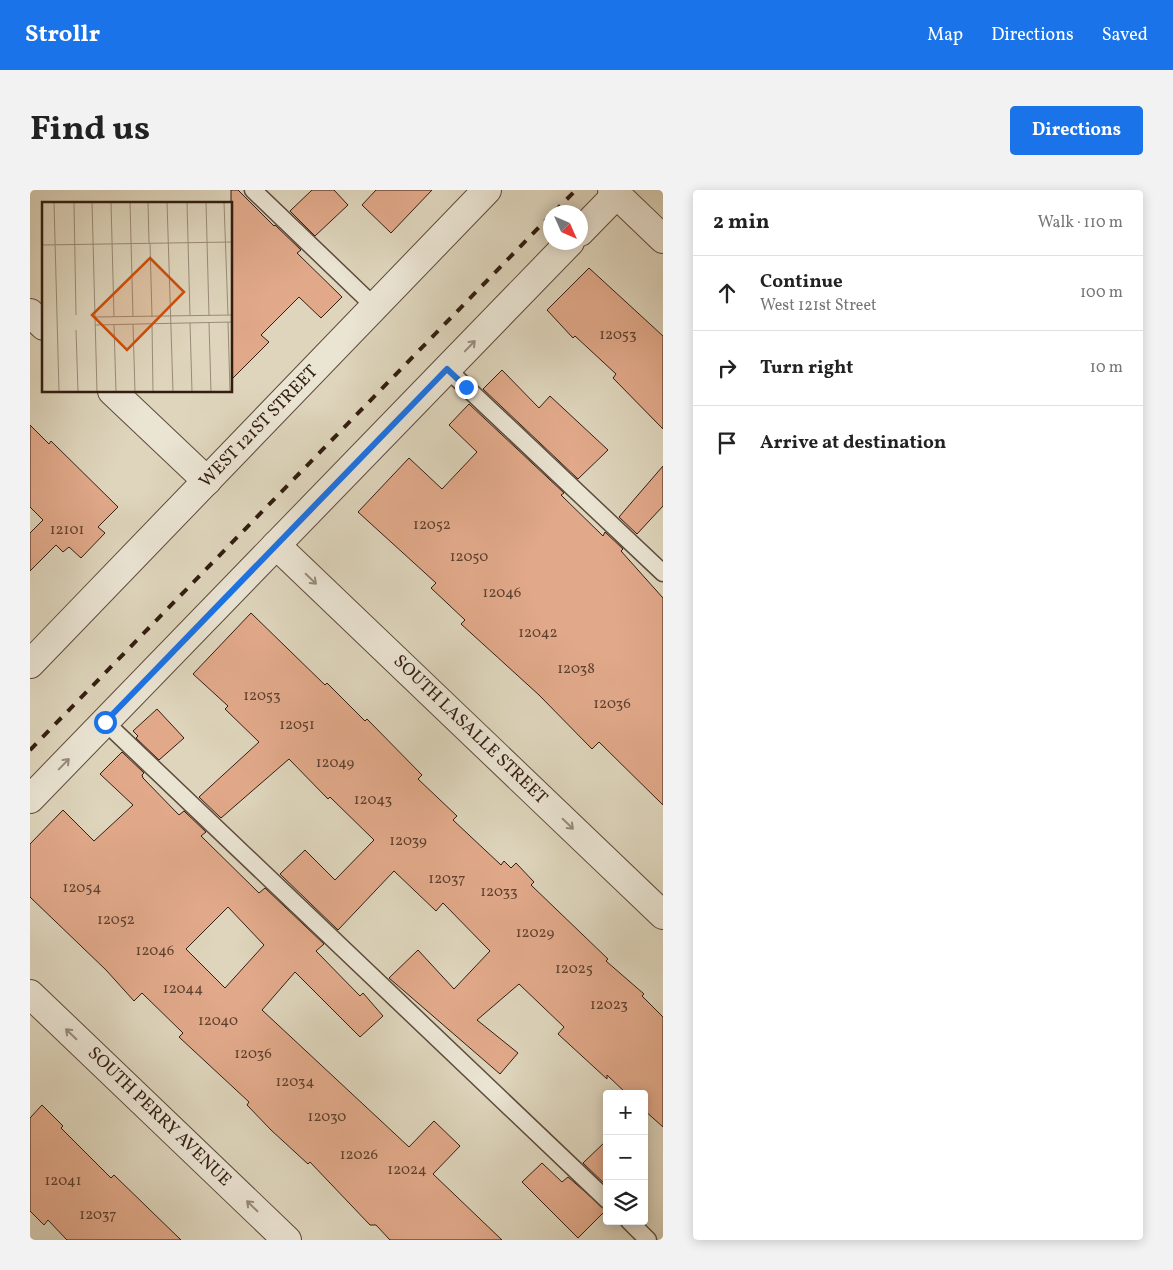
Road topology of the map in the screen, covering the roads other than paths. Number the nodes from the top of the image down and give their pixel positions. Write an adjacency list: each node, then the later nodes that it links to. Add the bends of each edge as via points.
1 (253, 190): 7 (lane)
2 (487, 190): 7 (street, WEST 121ST STREET)
3 (614, 192): 4 (street); 5 (street)
4 (588, 223)
5 (663, 238)
6 (562, 250): 10 (street, one-way to 6)
7 (375, 307): 12 (street, WEST 121ST STREET)
8 (30, 313): 9 (street)
9 (42, 324)
10 (447, 369): 13 (street); 14 (lane)
11 (113, 392): 12 (street)
12 (207, 481): 15 (street, WEST 121ST STREET)
13 (276, 545): 16 (street); 18 (street, SOUTH LASALLE STREET, one-way to 18)
14 (663, 573)
15 (32, 658)
16 (105, 722): 17 (street, one-way to 16); 20 (lane)
17 (30, 799)
18 (663, 915)
19 (30, 994): 22 (street, SOUTH PERRY AVENUE, one-way to 19)
20 (603, 1196)
21 (633, 1225): 23 (lane)
22 (287, 1240)
23 (648, 1240)

